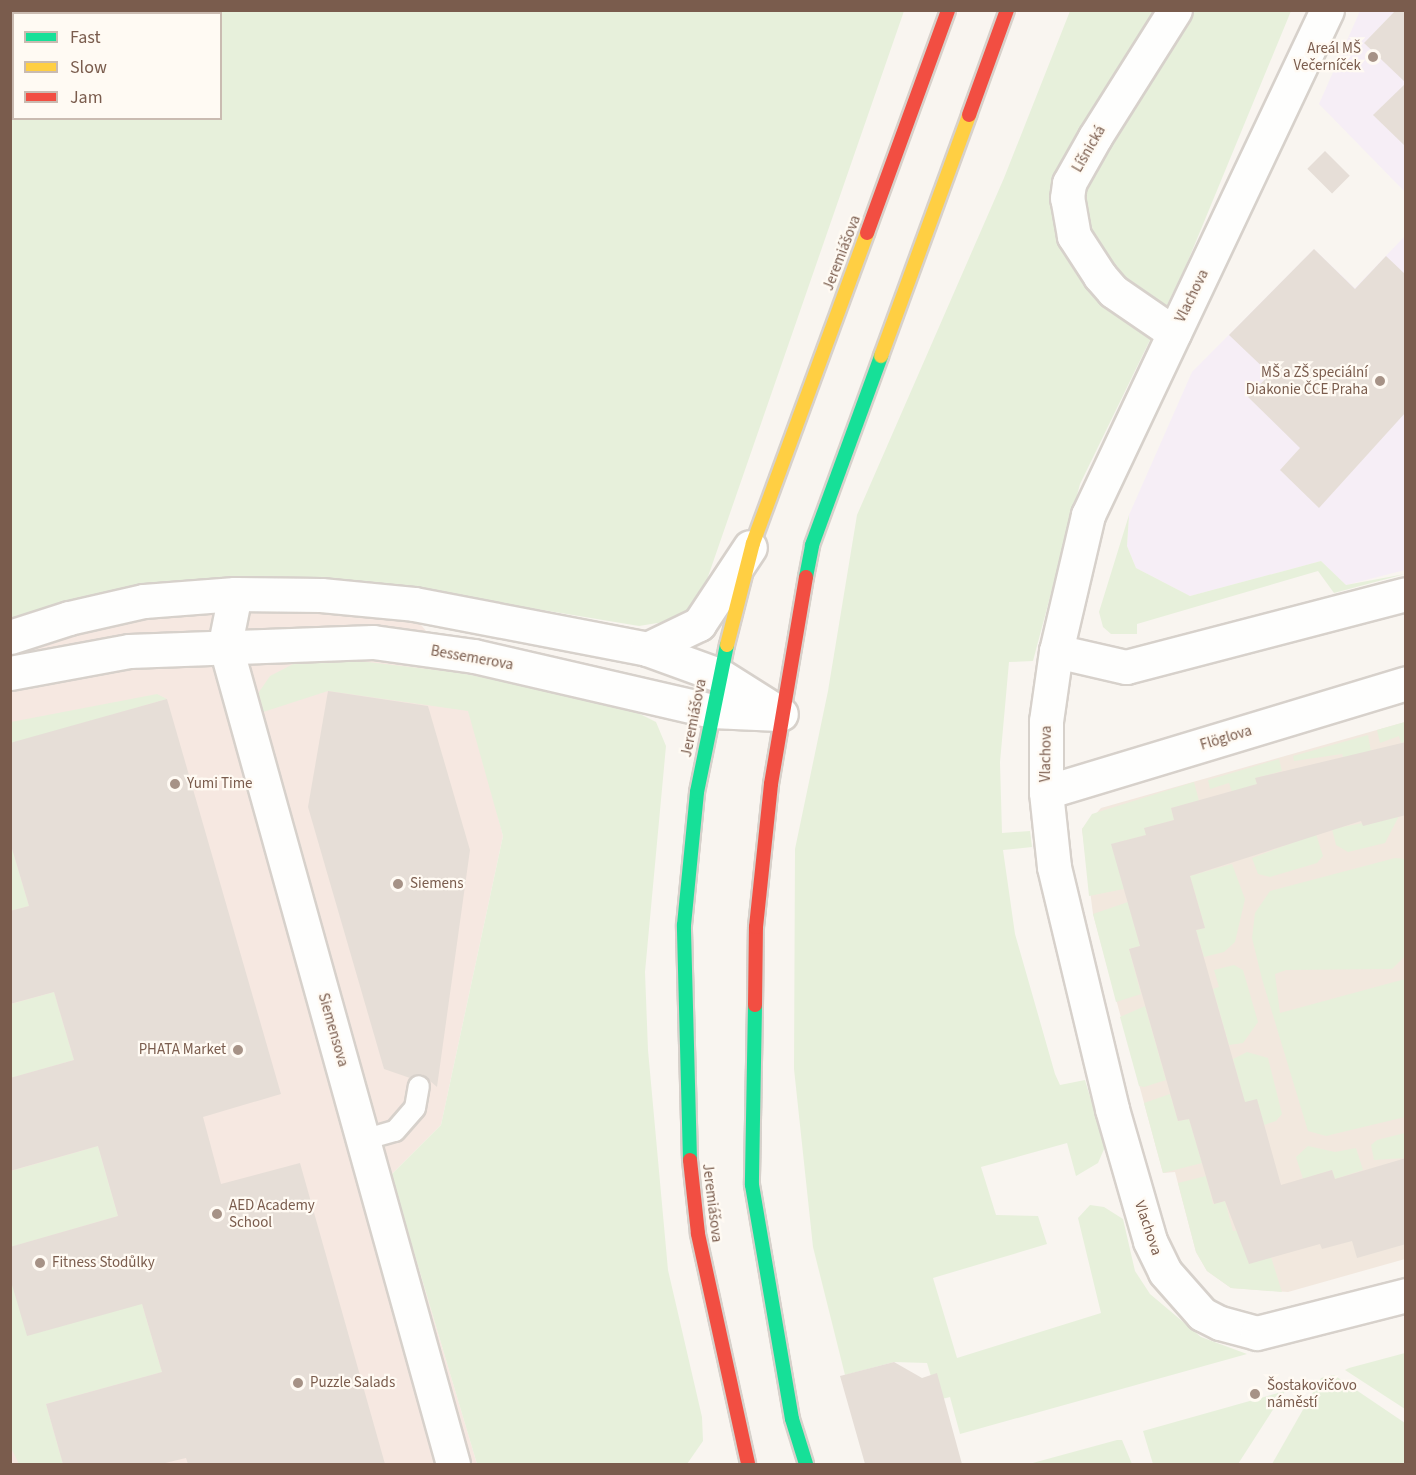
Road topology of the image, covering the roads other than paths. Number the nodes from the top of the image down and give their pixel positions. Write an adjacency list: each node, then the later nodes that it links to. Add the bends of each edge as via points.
1 (948, 10): 6 (main road, Jeremiášova)
2 (1007, 10): 17 (main road, via 812,545)
3 (1175, 10): 5 (street, Líšnická, via 1095,137 1069,183 1067,198 1074,236 1100,276 1113,291)
4 (1326, 10): 5 (street, Vlachova)
5 (1174, 333): 12 (street, Vlachova, via 1088,515)
6 (753, 543): 11 (street, via 699,624); 14 (main road, Jeremiášova)
7 (235, 594): 9 (street, via 144,602 69,618); 10 (street, Siemensova); 11 (street, via 321,595 414,604)
8 (1406, 594): 12 (street, via 1126,667)
9 (10, 637)
10 (225, 644): 13 (street, Bessemerova, via 129,651); 16 (street, Bessemerova, via 330,640 419,648); 20 (street, Siemensova)
11 (647, 649): 14 (street)
12 (1056, 651): 18 (street, Vlachova, via 1046,721)
13 (10, 673)
14 (719, 675): 16 (main road, Jeremiášova); 17 (street)
15 (1406, 683): 18 (street, Flöglova)
16 (712, 711): 17 (street, Bessemerova); 23 (main road, Jeremiášova, via 696,792 684,925 689,1149 698,1234)
17 (781, 714): 24 (main road, via 756,927 752,1185 792,1419)
18 (1046, 792): 21 (street, Vlachova, via 1054,867 1112,1109 1150,1241 1165,1272 1202,1314 1257,1333)
19 (419, 1086): 20 (lane, via 415,1108 395,1131)
20 (363, 1140): 22 (street, Siemensova)
21 (1406, 1295)
22 (453, 1464)
23 (748, 1464)
24 (806, 1464)

